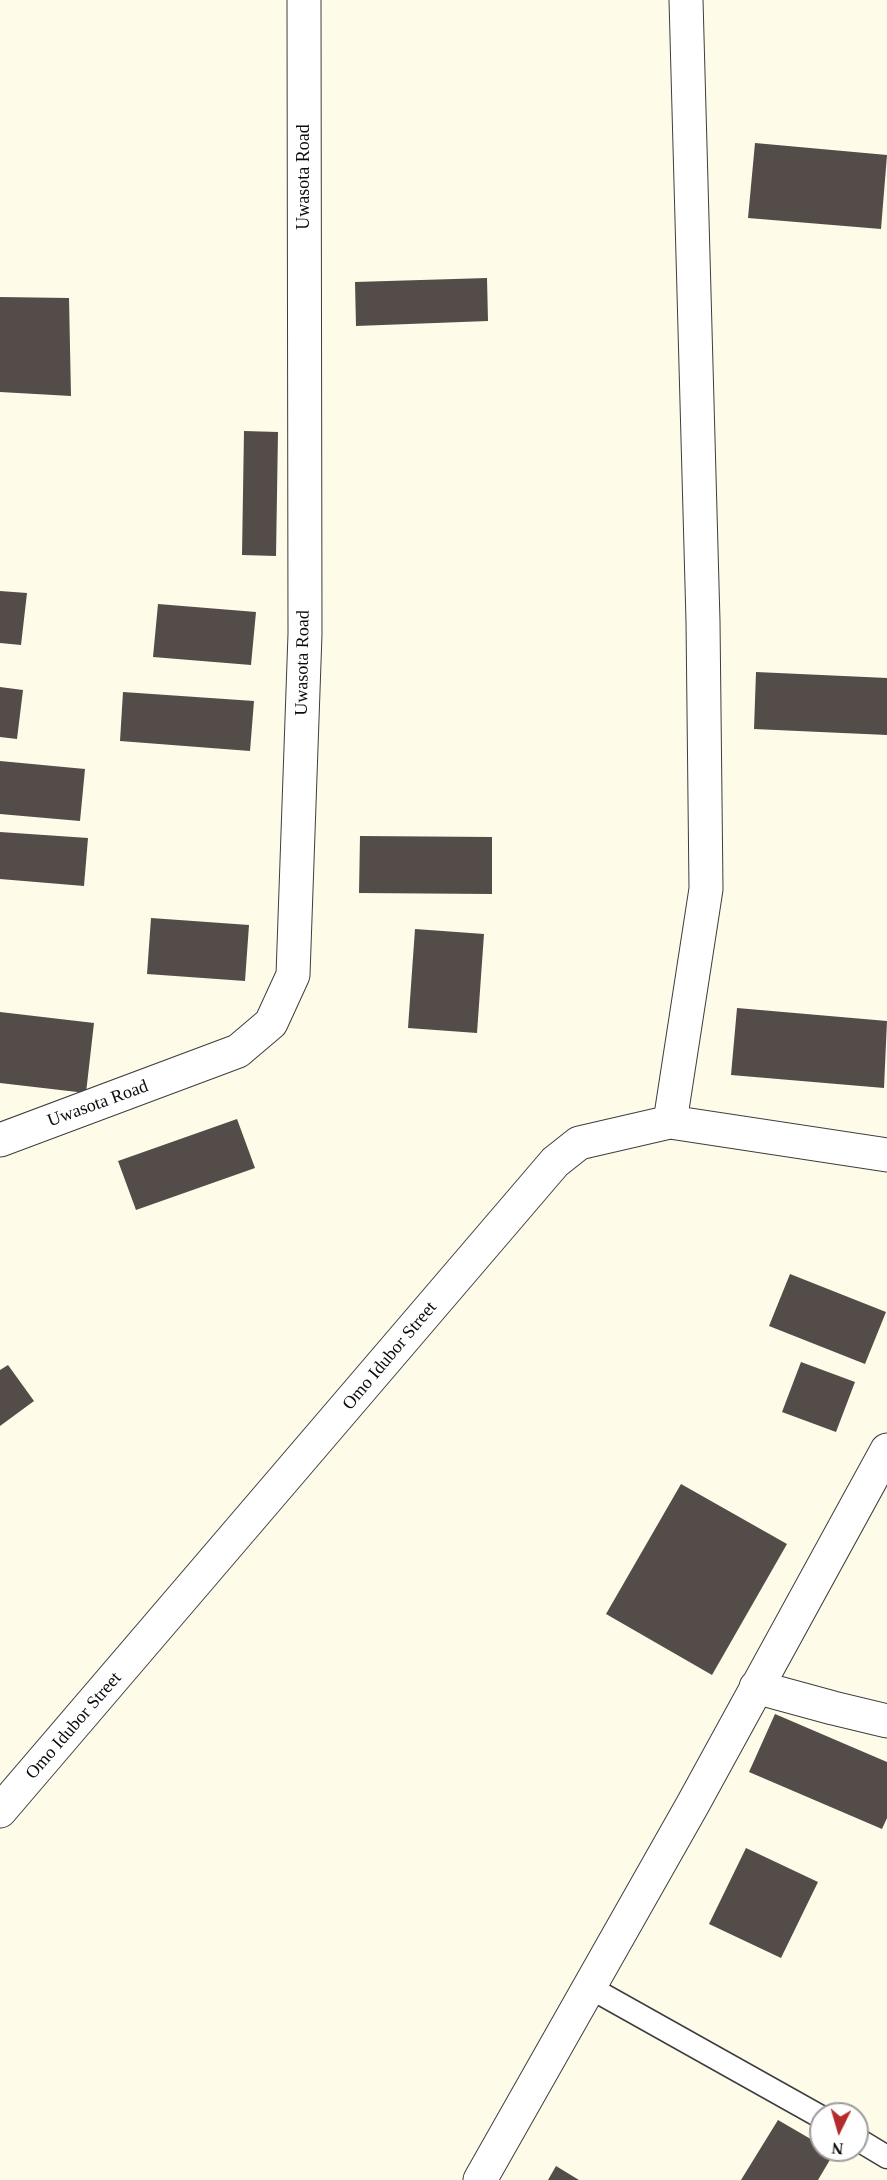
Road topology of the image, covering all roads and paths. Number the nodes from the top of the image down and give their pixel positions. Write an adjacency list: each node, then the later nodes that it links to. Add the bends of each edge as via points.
1 (304, 0): 4 (street, Uwasota Road, via 305,634 293,975 271,1023 238,1051)
2 (687, 0): 3 (street, via 706,890)
3 (670, 1122): 5 (street, Omo Idubor Street); 9 (street, Omo Idubor Street, via 579,1143 555,1162)
4 (0, 1140)
5 (887, 1155)
6 (887, 1450): 7 (street)
7 (756, 1687): 8 (street); 10 (street)
8 (887, 1721)
9 (0, 1811)
10 (589, 1987): 11 (lane); 14 (street)
11 (809, 2110)
12 (869, 2146): 13 (lane)
13 (887, 2157)
14 (480, 2180)

